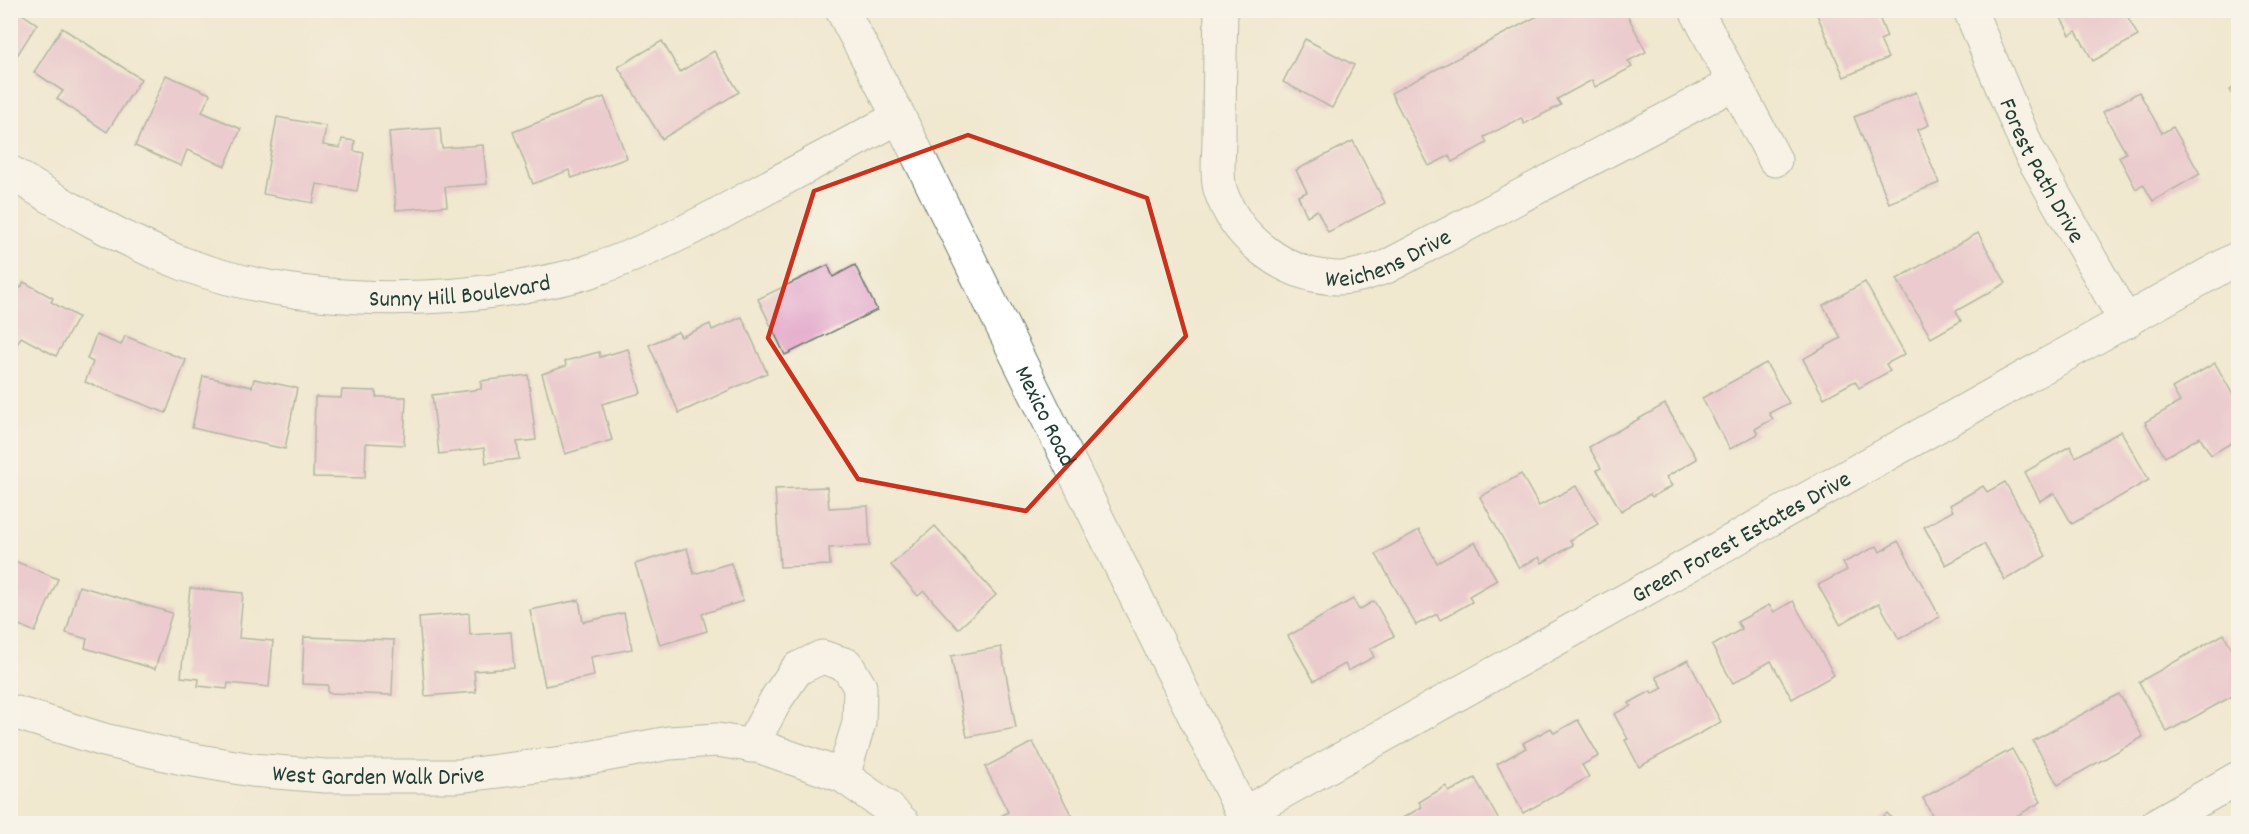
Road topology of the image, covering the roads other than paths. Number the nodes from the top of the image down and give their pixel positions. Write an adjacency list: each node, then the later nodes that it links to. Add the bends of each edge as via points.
1 (842, 10): 6 (street, Mexico Road)
2 (1221, 10): 5 (street, Weichens Drive, via 1220,188 1235,221 1262,250 1310,274 1337,278 1386,267)
3 (1696, 10): 5 (street)
4 (1970, 10): 10 (street, Forest Path Drive, via 2028,148)
5 (1735, 83): 7 (street)
6 (898, 117): 8 (street, Sunny Hill Boulevard, via 728,209 589,272 488,292 446,296 379,299 240,280 185,264 135,243 76,213); 15 (street, Mexico Road)
7 (1775, 160)
8 (10, 172)
9 (2238, 258): 10 (street, Green Forest Estates Drive)
10 (2126, 322): 15 (street, Green Forest Estates Drive)
11 (10, 711): 12 (street, West Garden Walk Drive, via 104,740 182,758 252,770 325,776 458,776 562,763 669,743 717,740)
12 (751, 746): 13 (street, West Garden Walk Drive); 13 (street, via 797,669 822,657 847,665 860,687 860,723)
13 (843, 776): 16 (street, West Garden Walk Drive)
14 (2238, 778): 17 (street)
15 (1245, 818)
16 (904, 824)
17 (2157, 824)

